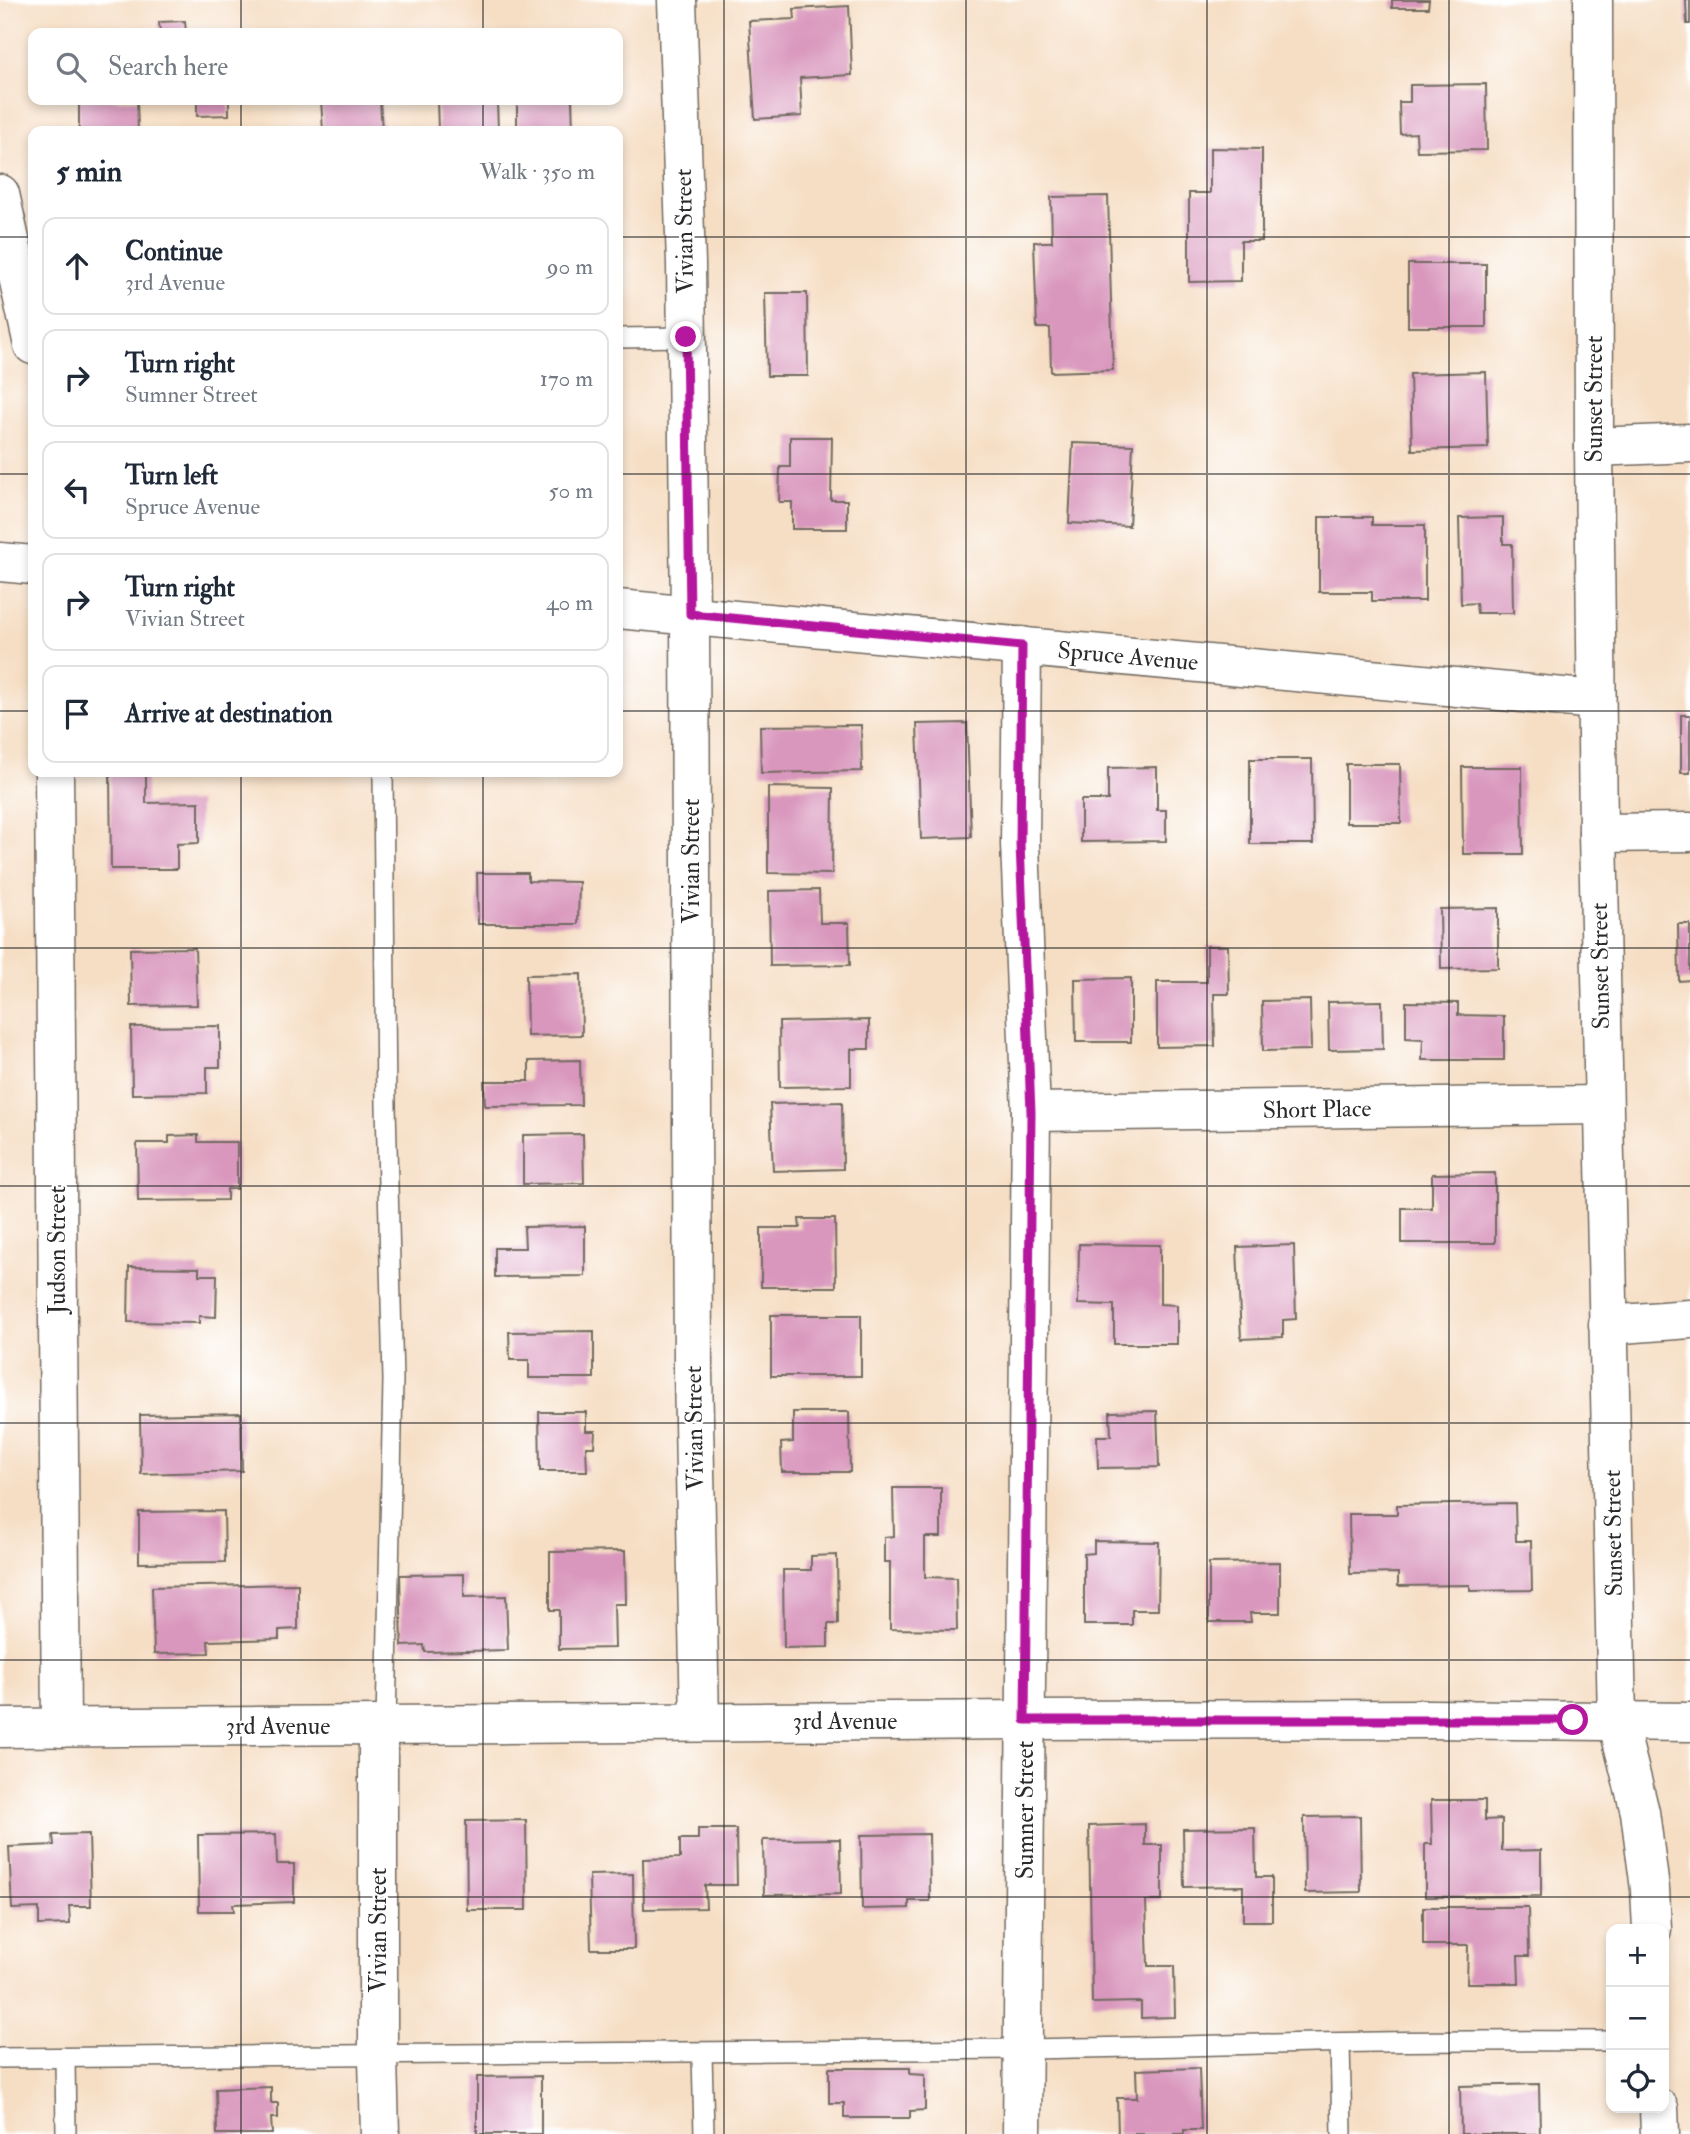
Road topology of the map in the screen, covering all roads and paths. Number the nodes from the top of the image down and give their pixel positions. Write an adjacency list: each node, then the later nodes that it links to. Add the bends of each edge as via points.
1 (677, 0): 5 (street, Vivian Street)
2 (1593, 0): 8 (street, Sunset Street)
3 (0, 194): 4 (street)
4 (28, 322)
5 (686, 337): 6 (lane); 12 (street, Vivian Street)
6 (623, 338)
7 (1690, 443): 8 (street)
8 (1594, 447): 14 (street, Sunset Street)
9 (0, 562): 10 (street)
10 (28, 565)
11 (623, 609): 12 (street, Spruce Avenue)
12 (690, 614): 13 (street, Spruce Avenue); 25 (street, Vivian Street, via 693,1371)
13 (1022, 646): 14 (street, Spruce Avenue); 20 (street, Sumner Street, via 1020,844)
14 (1596, 701): 18 (street, Sunset Street)
15 (54, 777): 29 (street, Judson Street)
16 (383, 777): 27 (lane, via 393,1380)
17 (1690, 832): 18 (street)
18 (1598, 834): 19 (street, Sunset Street)
19 (1603, 1105): 20 (street, Short Place); 22 (street, Sunset Street)
20 (1031, 1112): 23 (street, Sumner Street)
21 (1690, 1319): 22 (street)
22 (1608, 1325): 24 (street, Sunset Street)
23 (1025, 1720): 24 (street, 3rd Avenue); 25 (street, 3rd Avenue); 33 (street, Sumner Street)
24 (1617, 1720): 26 (street, 3rd Avenue); 30 (street, Sunset Street, via 1640,1812)
25 (700, 1722): 27 (street, 3rd Avenue)
26 (1690, 1722)
27 (382, 1726): 29 (street, 3rd Avenue); 37 (street, Vivian Street)
28 (0, 1728): 29 (street, 3rd Avenue)
29 (61, 1728)
30 (1652, 1924)
31 (1606, 2041): 32 (lane)
32 (1340, 2043): 33 (lane); 43 (lane)
33 (1023, 2049): 34 (lane); 42 (street, Sumner Street)
34 (702, 2054): 37 (lane); 41 (lane)
35 (0, 2058): 36 (lane)
36 (65, 2058): 37 (lane); 39 (lane)
37 (378, 2058): 40 (street, Vivian Street)
38 (1659, 2113): 44 (street)
39 (66, 2134)
40 (380, 2134)
41 (704, 2134)
42 (1022, 2134)
43 (1342, 2134)
44 (1660, 2134)

